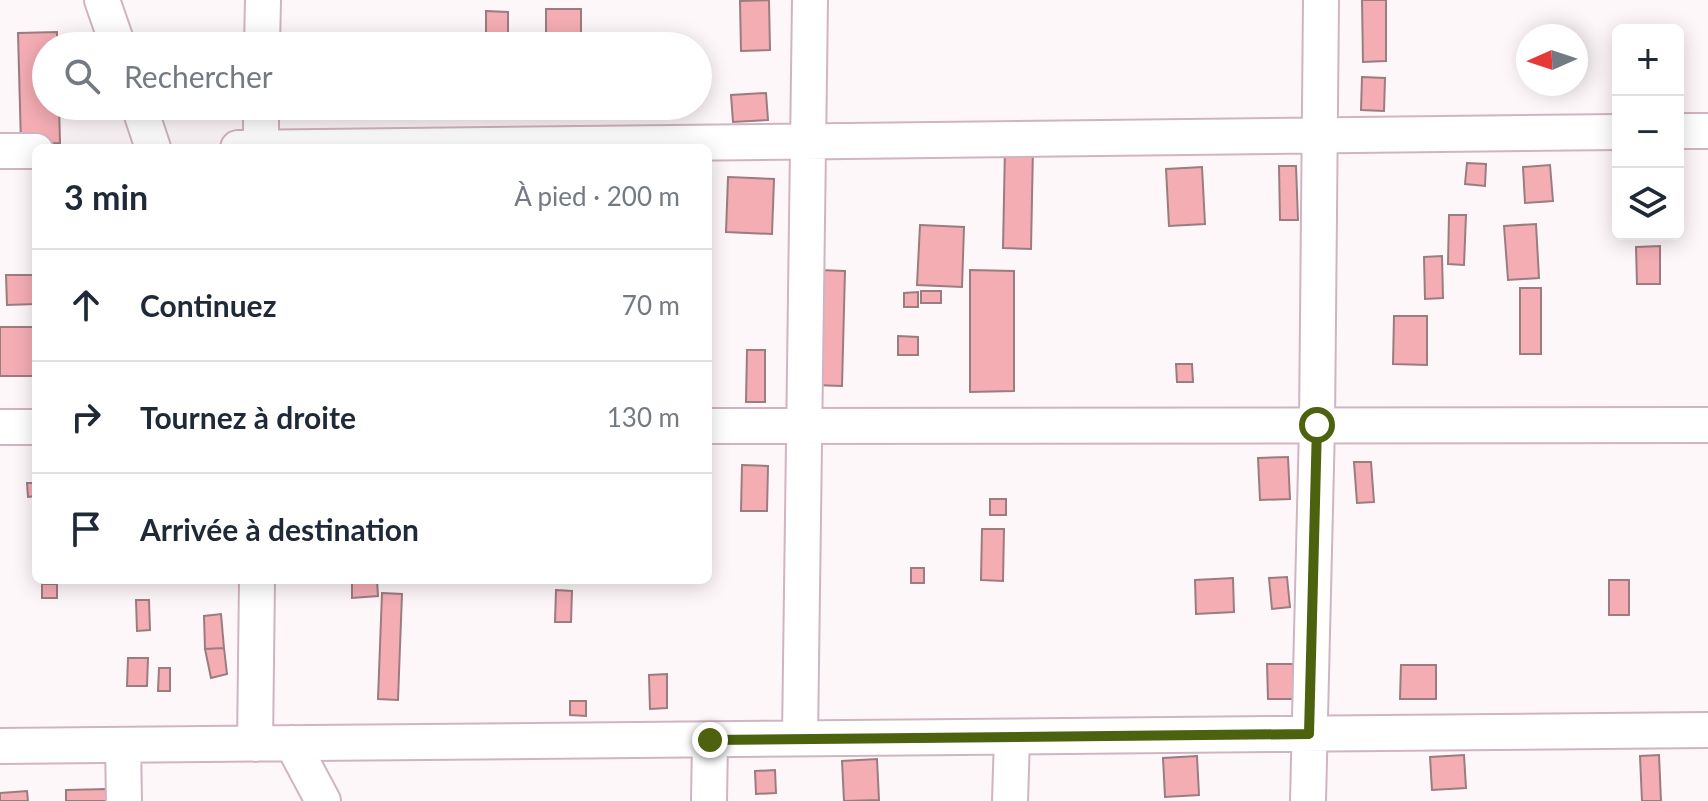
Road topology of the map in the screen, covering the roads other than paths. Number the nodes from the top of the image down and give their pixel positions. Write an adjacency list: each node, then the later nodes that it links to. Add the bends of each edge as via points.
1 (102, 0): 5 (street)
2 (263, 0): 6 (street)
3 (810, 0): 13 (street)
4 (1321, 0): 12 (street)
5 (113, 32)
6 (262, 32)
7 (144, 120): 14 (street)
8 (261, 120): 15 (street)
9 (1684, 131): 10 (street)
10 (1708, 131)
11 (1612, 132): 12 (street)
12 (1318, 136): 13 (street); 19 (street)
13 (808, 141): 16 (street); 22 (street)
14 (152, 144)
15 (261, 144)
16 (574, 144)
17 (0, 151): 18 (street)
18 (32, 151)
19 (1317, 425): 20 (street); 22 (street); 27 (street)
20 (1708, 425)
21 (712, 426): 22 (street)
22 (804, 426): 29 (street)
23 (0, 427): 24 (street)
24 (32, 427)
25 (257, 584): 32 (street)
26 (1708, 730): 27 (street)
27 (1309, 734): 28 (street); 39 (street)
28 (1012, 737): 29 (street); 38 (street)
29 (800, 738): 30 (street)
30 (710, 740): 31 (street); 37 (street)
31 (292, 743): 32 (street); 36 (street)
32 (255, 744): 33 (street)
33 (123, 745): 34 (street); 35 (street)
34 (0, 746)
35 (124, 801)
36 (323, 801)
37 (709, 801)
38 (1010, 801)
39 (1308, 801)

